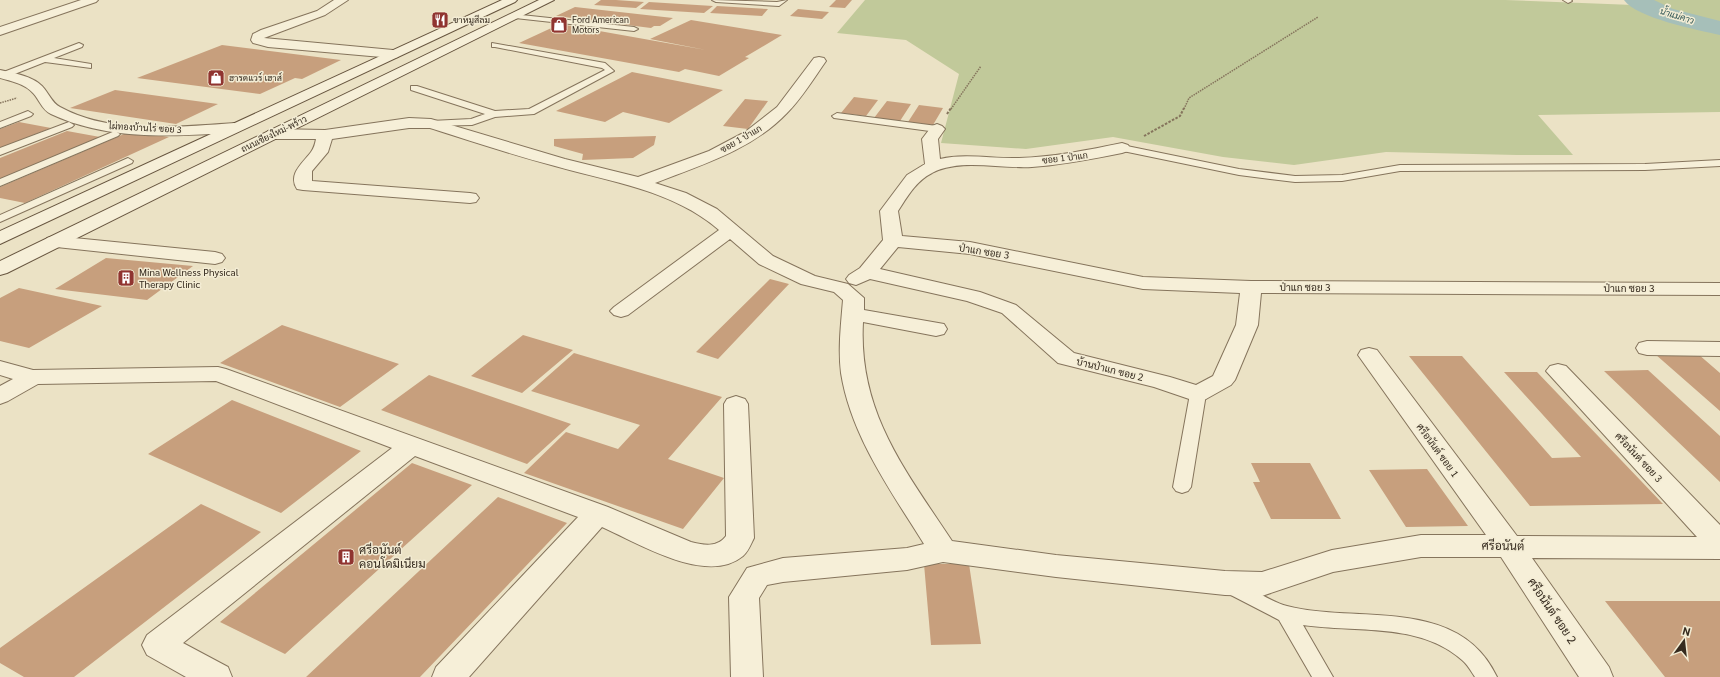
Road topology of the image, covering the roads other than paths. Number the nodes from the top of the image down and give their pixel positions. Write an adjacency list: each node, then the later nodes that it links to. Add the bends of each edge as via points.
1 (92, 0): 9 (street)
2 (342, 0): 12 (street, via 321,13 266,33 257,37 257,40)
3 (511, 0): 12 (street)
4 (548, 0): 7 (street, ถนนเชียงใหม่-พร้าว)
5 (716, 0): 6 (lane, via 779,4)
6 (783, 0)
7 (515, 16): 8 (lane); 27 (street, ถนนเชียงใหม่-พร้าว)
8 (634, 29)
9 (2, 30)
10 (79, 45): 13 (lane)
11 (495, 45): 19 (lane, via 605,66 610,71 531,112)
12 (393, 54): 24 (street)
13 (44, 59): 15 (lane); 16 (lane)
14 (819, 61): 34 (street, ซอย 1 ป่าแก, via 782,110 746,138 714,154)
15 (88, 66)
16 (1, 75): 24 (street, ไผ่ทองบ้านไร่ ซอย 3, via 31,84 52,109 95,124 164,131)
17 (414, 88): 19 (lane)
18 (28, 114): 22 (lane)
19 (494, 114): 21 (lane, via 472,122)
20 (838, 116): 25 (lane)
21 (431, 124): 28 (street, via 409,123); 34 (street)
22 (0, 125)
23 (69, 125): 30 (lane)
24 (234, 128): 27 (street); 39 (street)
25 (937, 129): 33 (street, via 930,139)
26 (115, 134): 35 (lane)
27 (273, 134): 28 (street); 43 (street, ถนนเชียงใหม่-พร้าว)
28 (325, 135): 36 (street, via 320,152 304,170 303,185)
29 (1122, 148): 32 (lane, via 1240,172 1295,178 1342,178 1400,168 1645,167); 33 (street, ซอย 1 ป่าแก, via 1057,160 959,162)
30 (0, 152)
31 (128, 161): 37 (lane)
32 (1720, 163)
33 (933, 166): 42 (street, via 915,176 889,211)
34 (638, 183): 40 (street, via 680,197 711,213)
35 (0, 184)
36 (470, 198)
37 (6, 213): 38 (lane); 39 (lane)
38 (0, 220)
39 (39, 220): 41 (street)
40 (731, 230): 48 (street, via 766,260 808,280); 50 (street)
41 (0, 238)
42 (893, 241): 46 (street); 47 (street, ป่าแก ซอย 3, via 970,248 1143,283)
43 (54, 242): 44 (street); 45 (street, ถนนเชียงใหม่-พร้าว)
44 (215, 258)
45 (0, 269)
46 (867, 272): 48 (street); 59 (street, บ้านป่าแก ซอย 2, via 973,296 1009,309 1066,358 1162,382)
47 (1251, 286): 49 (street, ป่าแก ซอย 3); 59 (street, via 1248,325 1223,380)
48 (841, 288): 51 (street, via 854,298)
49 (1720, 289)
50 (621, 311)
51 (853, 314): 52 (street); 68 (street, via 850,339 855,383 870,429)
52 (936, 329)
53 (1647, 348): 54 (street)
54 (1719, 349)
55 (1369, 355): 66 (street, ศรีอนันต์ ซอย 1)
56 (0, 368): 58 (street)
57 (1558, 371): 65 (street, ศรีอนันต์ ซอย 3)
58 (33, 377): 60 (street); 62 (street, via 218,374)
59 (1198, 394): 63 (lane)
60 (0, 396)
61 (736, 404): 64 (street, via 740,538 733,548 720,555 702,556 685,552)
62 (411, 446): 64 (street); 71 (street, via 158,645)
63 (1182, 487)
64 (598, 514): 72 (street)
65 (1720, 543)
66 (1508, 545): 67 (street, ศรีอนันต์); 69 (street, ศรีอนันต์, via 1421,546 1332,561 1262,584); 76 (street, ศรีอนันต์ ซอย 2)
67 (1720, 548)
68 (943, 552): 69 (street, ศรีอนันต์); 73 (street, ศรีอนันต์, via 907,559 783,570 757,576 744,597)
69 (1225, 583): 70 (lane)
70 (1286, 614): 74 (lane); 75 (lane, via 1422,628 1452,640 1479,663)
71 (216, 677)
72 (448, 677)
73 (747, 677)
74 (1323, 677)
75 (1487, 677)
76 (1597, 677)

